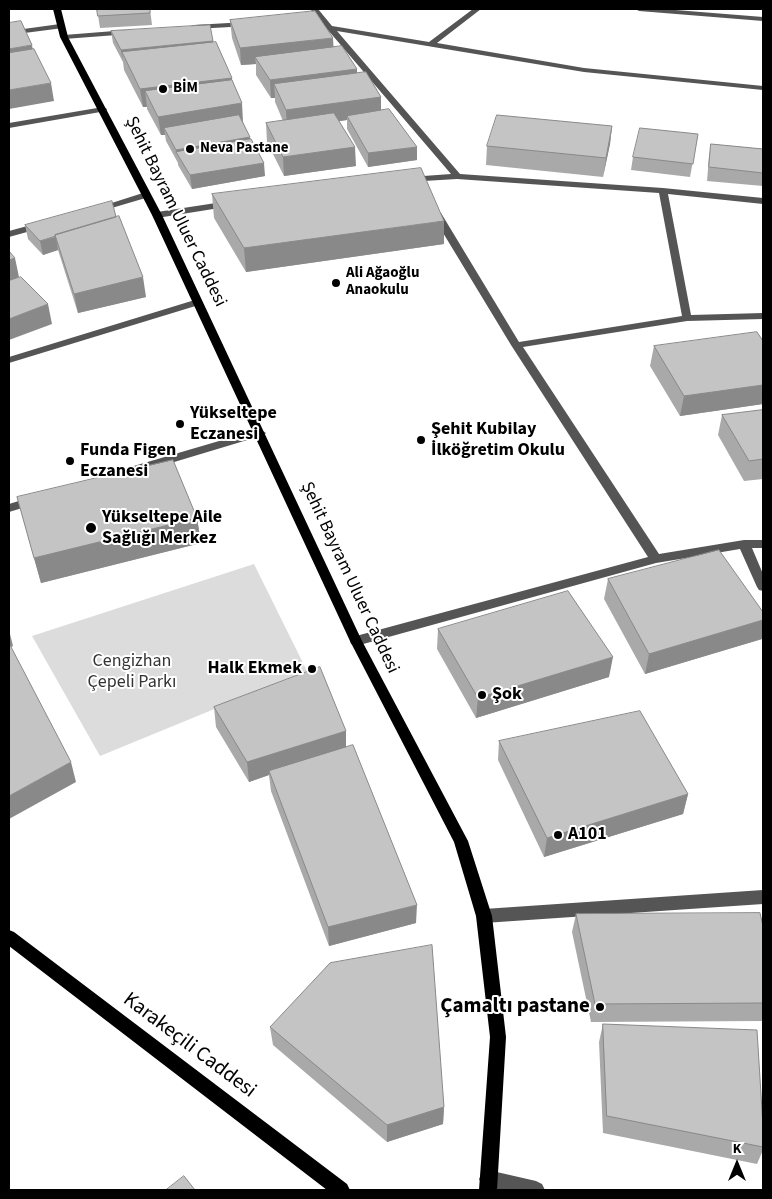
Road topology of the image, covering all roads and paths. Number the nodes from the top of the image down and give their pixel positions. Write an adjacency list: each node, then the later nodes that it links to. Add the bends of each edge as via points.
1 (57, 9): 9 (main road, Şehit Bayram Uluer Caddesi)
2 (314, 9): 5 (street)
3 (477, 9): 15 (street)
4 (639, 9): 7 (street)
5 (322, 18): 6 (street); 11 (street)
6 (312, 19)
7 (763, 19)
8 (253, 23): 10 (street)
9 (60, 26): 13 (street); 14 (main road, Şehit Bayram Uluer Caddesi)
10 (184, 28)
11 (332, 28): 15 (street); 19 (street)
12 (134, 32): 14 (street)
13 (9, 33)
14 (64, 37): 17 (main road, Şehit Bayram Uluer Caddesi)
15 (432, 43): 16 (street, via 584,70)
16 (763, 88)
17 (103, 108): 18 (street); 22 (main road, Şehit Bayram Uluer Caddesi)
18 (9, 126)
19 (457, 176): 20 (street, via 420,183); 21 (street)
20 (399, 182)
21 (663, 191): 23 (street); 32 (street)
22 (146, 195): 26 (street); 27 (main road, Şehit Bayram Uluer Caddesi)
23 (763, 201)
24 (241, 202): 27 (street)
25 (431, 203): 33 (street)
26 (91, 210)
27 (157, 215): 30 (main road, Şehit Bayram Uluer Caddesi)
28 (55, 221): 29 (street)
29 (9, 234)
30 (198, 302): 34 (street); 35 (main road, Şehit Bayram Uluer Caddesi)
31 (763, 316): 32 (street)
32 (687, 318): 33 (street)
33 (517, 345): 41 (street)
34 (9, 360)
35 (260, 433): 36 (street); 43 (main road, Şehit Bayram Uluer Caddesi)
36 (120, 474)
37 (46, 496): 38 (street)
38 (9, 508)
39 (744, 544): 40 (street); 41 (street); 42 (street)
40 (763, 544)
41 (656, 559): 43 (street)
42 (763, 587)
43 (356, 641): 45 (main road, Şehit Bayram Uluer Caddesi, via 461,841)
44 (763, 898): 45 (street)
45 (484, 916): 47 (main road, Şehit Bayram Uluer Caddesi, via 498,1037)
46 (9, 937): 48 (main road, Karakeçili Caddesi)
47 (488, 1185): 49 (street)
48 (341, 1190)
49 (536, 1190)

